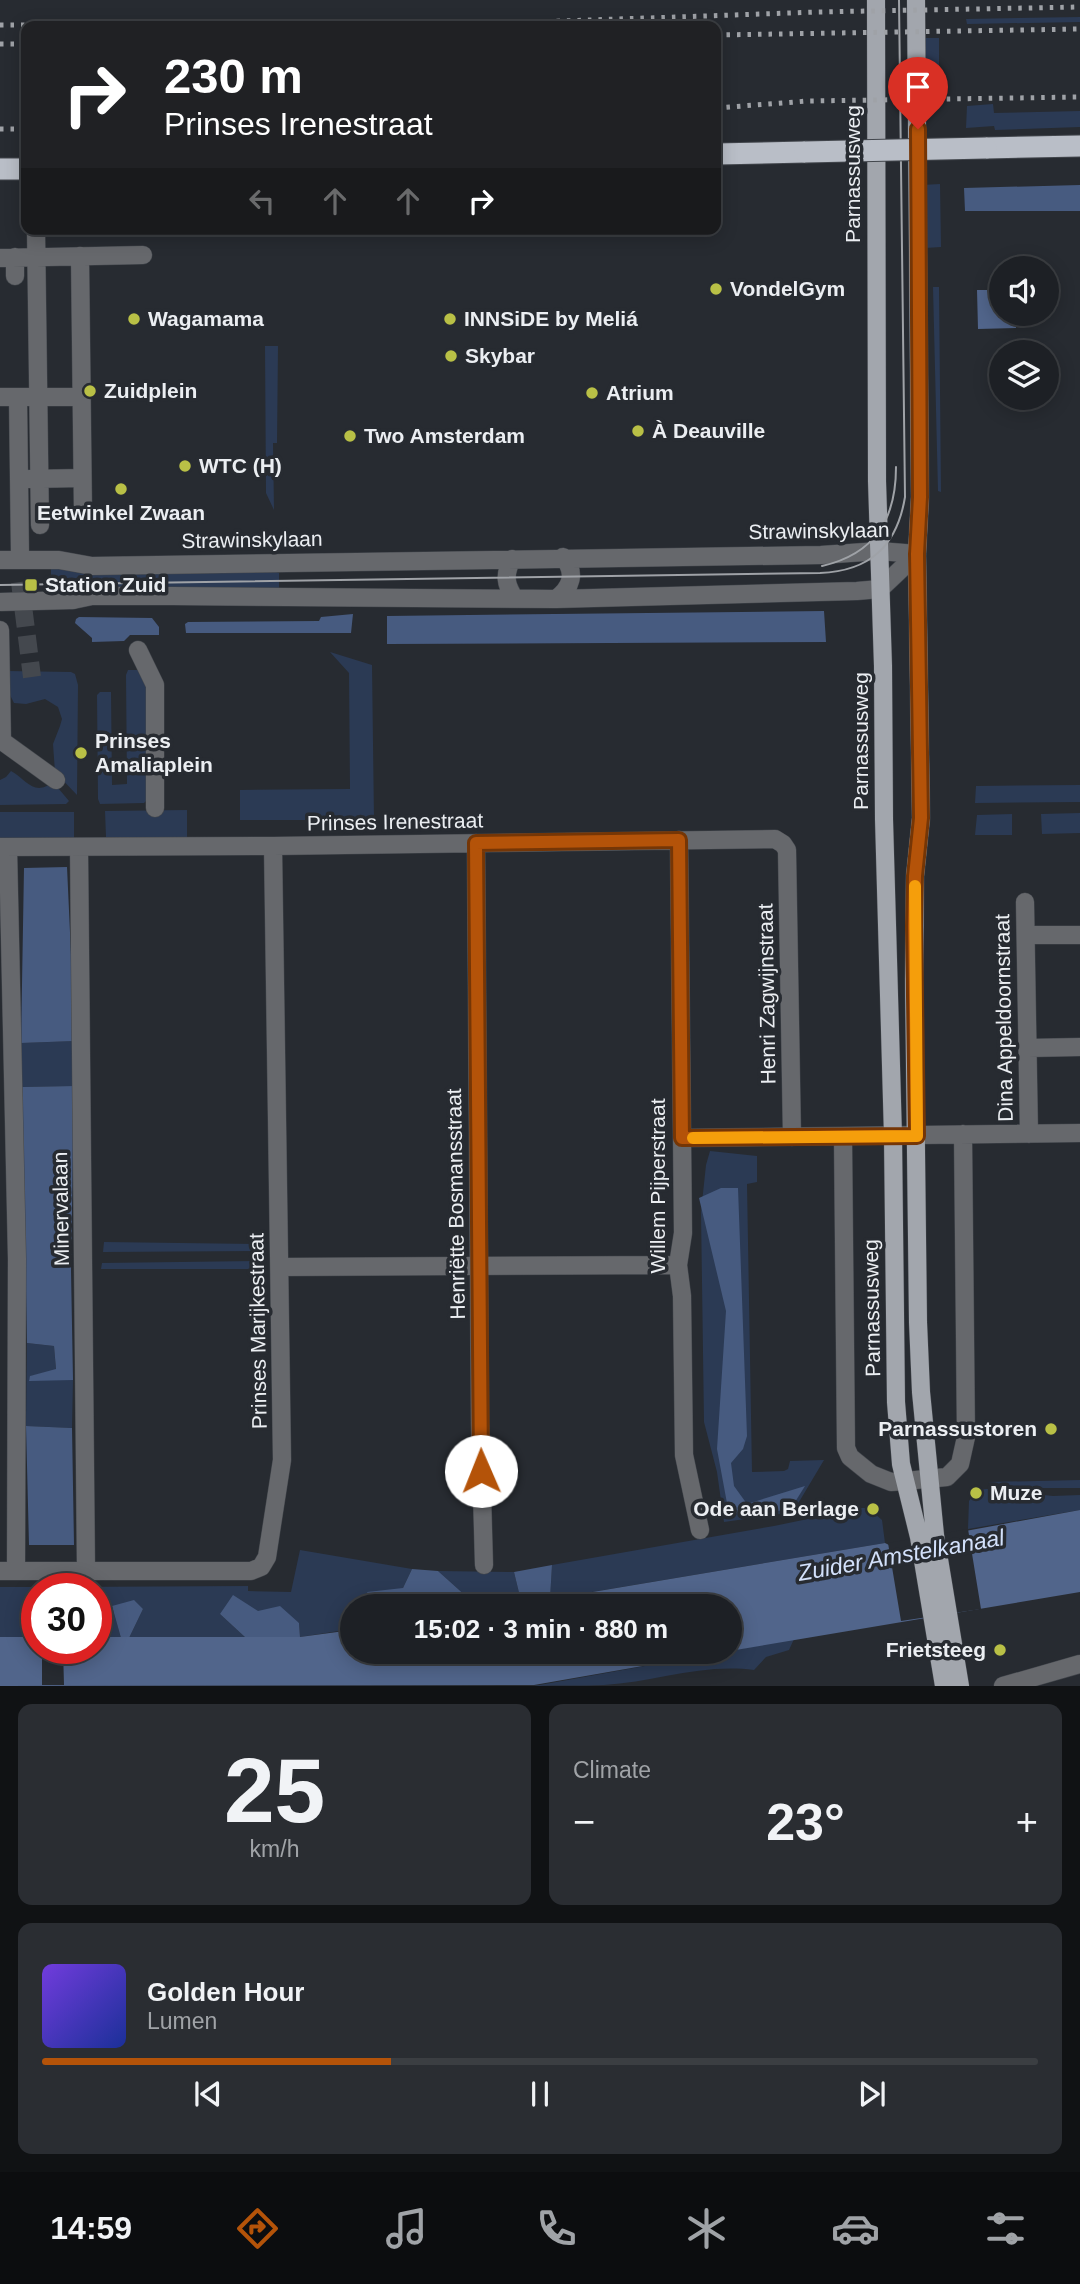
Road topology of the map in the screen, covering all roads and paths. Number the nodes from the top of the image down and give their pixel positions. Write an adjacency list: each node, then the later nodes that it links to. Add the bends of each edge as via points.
1 (876, 0): 22 (main road, Parnassusweg)
2 (916, 0): 23 (main road, Parnassusweg)
3 (1080, 146): 4 (highway, bridge)
4 (721, 154)
5 (0, 169): 6 (highway)
6 (21, 169)
7 (36, 235): 11 (street)
8 (143, 255): 9 (street)
9 (80, 256): 11 (street); 14 (street)
10 (8, 257): 11 (street); 12 (street)
11 (36, 257): 13 (street)
12 (15, 276)
13 (39, 397): 14 (street); 15 (street); 18 (street)
14 (81, 397): 16 (street)
15 (9, 398): 17 (street)
16 (82, 478): 18 (street); 19 (street)
17 (19, 479): 18 (street); 21 (street)
18 (40, 479): 21 (street, via 40,523)
19 (83, 513)
20 (0, 520): 21 (street)
21 (19, 520): 24 (street)
22 (879, 551): 23 (street, Strawinskylaan); 25 (street, Strawinskylaan); 28 (main road, Parnassusweg)
23 (917, 554): 28 (street, Strawinskylaan); 53 (main road, Parnassusweg, via 921,818 914,912)
24 (20, 556)
25 (563, 557): 26 (street, Strawinskylaan); 30 (street, via 571,578 567,590)
26 (512, 559): 27 (street, Strawinskylaan, via 92,566 40,559); 29 (street, via 505,579)
27 (0, 560)
28 (880, 589): 30 (street); 52 (main road, Parnassusweg)
29 (515, 599): 30 (street); 31 (street, bridge, via 92,596)
30 (556, 599)
31 (0, 602)
32 (0, 630): 34 (street)
33 (138, 650): 37 (street, via 155,685)
34 (2, 656): 35 (street)
35 (1, 741): 36 (street)
36 (56, 780)
37 (155, 808)
38 (679, 840): 39 (street, Prinses Irenestraat); 43 (street, Prinses Irenestraat, via 775,839); 56 (street, Willem Pijperstraat)
39 (476, 843): 40 (street, Prinses Irenestraat); 59 (street, Henriëtte Bosmansstraat)
40 (273, 846): 42 (street, Prinses Irenestraat); 58 (street, Prinses Marijkestraat)
41 (4, 847): 42 (street, Prinses Irenestraat); 66 (street, via 17,1259)
42 (79, 847): 65 (street, Minervalaan)
43 (787, 850): 54 (street, Henri Zagwijnstraat)
44 (1025, 902): 45 (street, Dina Appeldoornstraat)
45 (1027, 935): 46 (street); 48 (street, Dina Appeldoornstraat)
46 (1080, 935)
47 (1080, 1047): 48 (street)
48 (1028, 1048): 51 (street, Dina Appeldoornstraat)
49 (1080, 1133): 51 (street)
50 (963, 1134): 51 (street); 53 (street); 60 (street, via 966,1437 960,1464)
51 (1029, 1134)
52 (893, 1136): 53 (street); 55 (street); 61 (main road, Parnassusweg)
53 (917, 1136): 60 (main road, Parnassusweg, via 921,1392)
54 (792, 1137): 55 (street); 56 (street)
55 (843, 1137): 61 (street, Parnassusweg, via 846,1448 871,1474)
56 (682, 1138): 57 (street, Willem Pijperstraat, via 683,1233)
57 (678, 1265): 59 (street); 62 (street, Willem Pijperstraat, via 684,1455)
58 (280, 1267): 59 (street); 65 (street, Prinses Marijkestraat, via 282,1460 271,1539 261,1567 251,1571)
59 (479, 1267): 64 (street, Henriëtte Bosmansstraat)
60 (938, 1477): 61 (street); 63 (main road, Parnassusweg)
61 (898, 1481): 63 (main road, Parnassusweg)
62 (700, 1530)
63 (927, 1536): 67 (main road, Parnassusweg)
64 (484, 1564)
65 (86, 1570): 66 (street, Prinses Marijkestraat)
66 (8, 1571)
67 (940, 1615): 69 (main road, Parnassusweg); 70 (main road, Parnassusweg)
68 (1080, 1664): 71 (street)
69 (944, 1685)
70 (960, 1685)
71 (1003, 1685)

